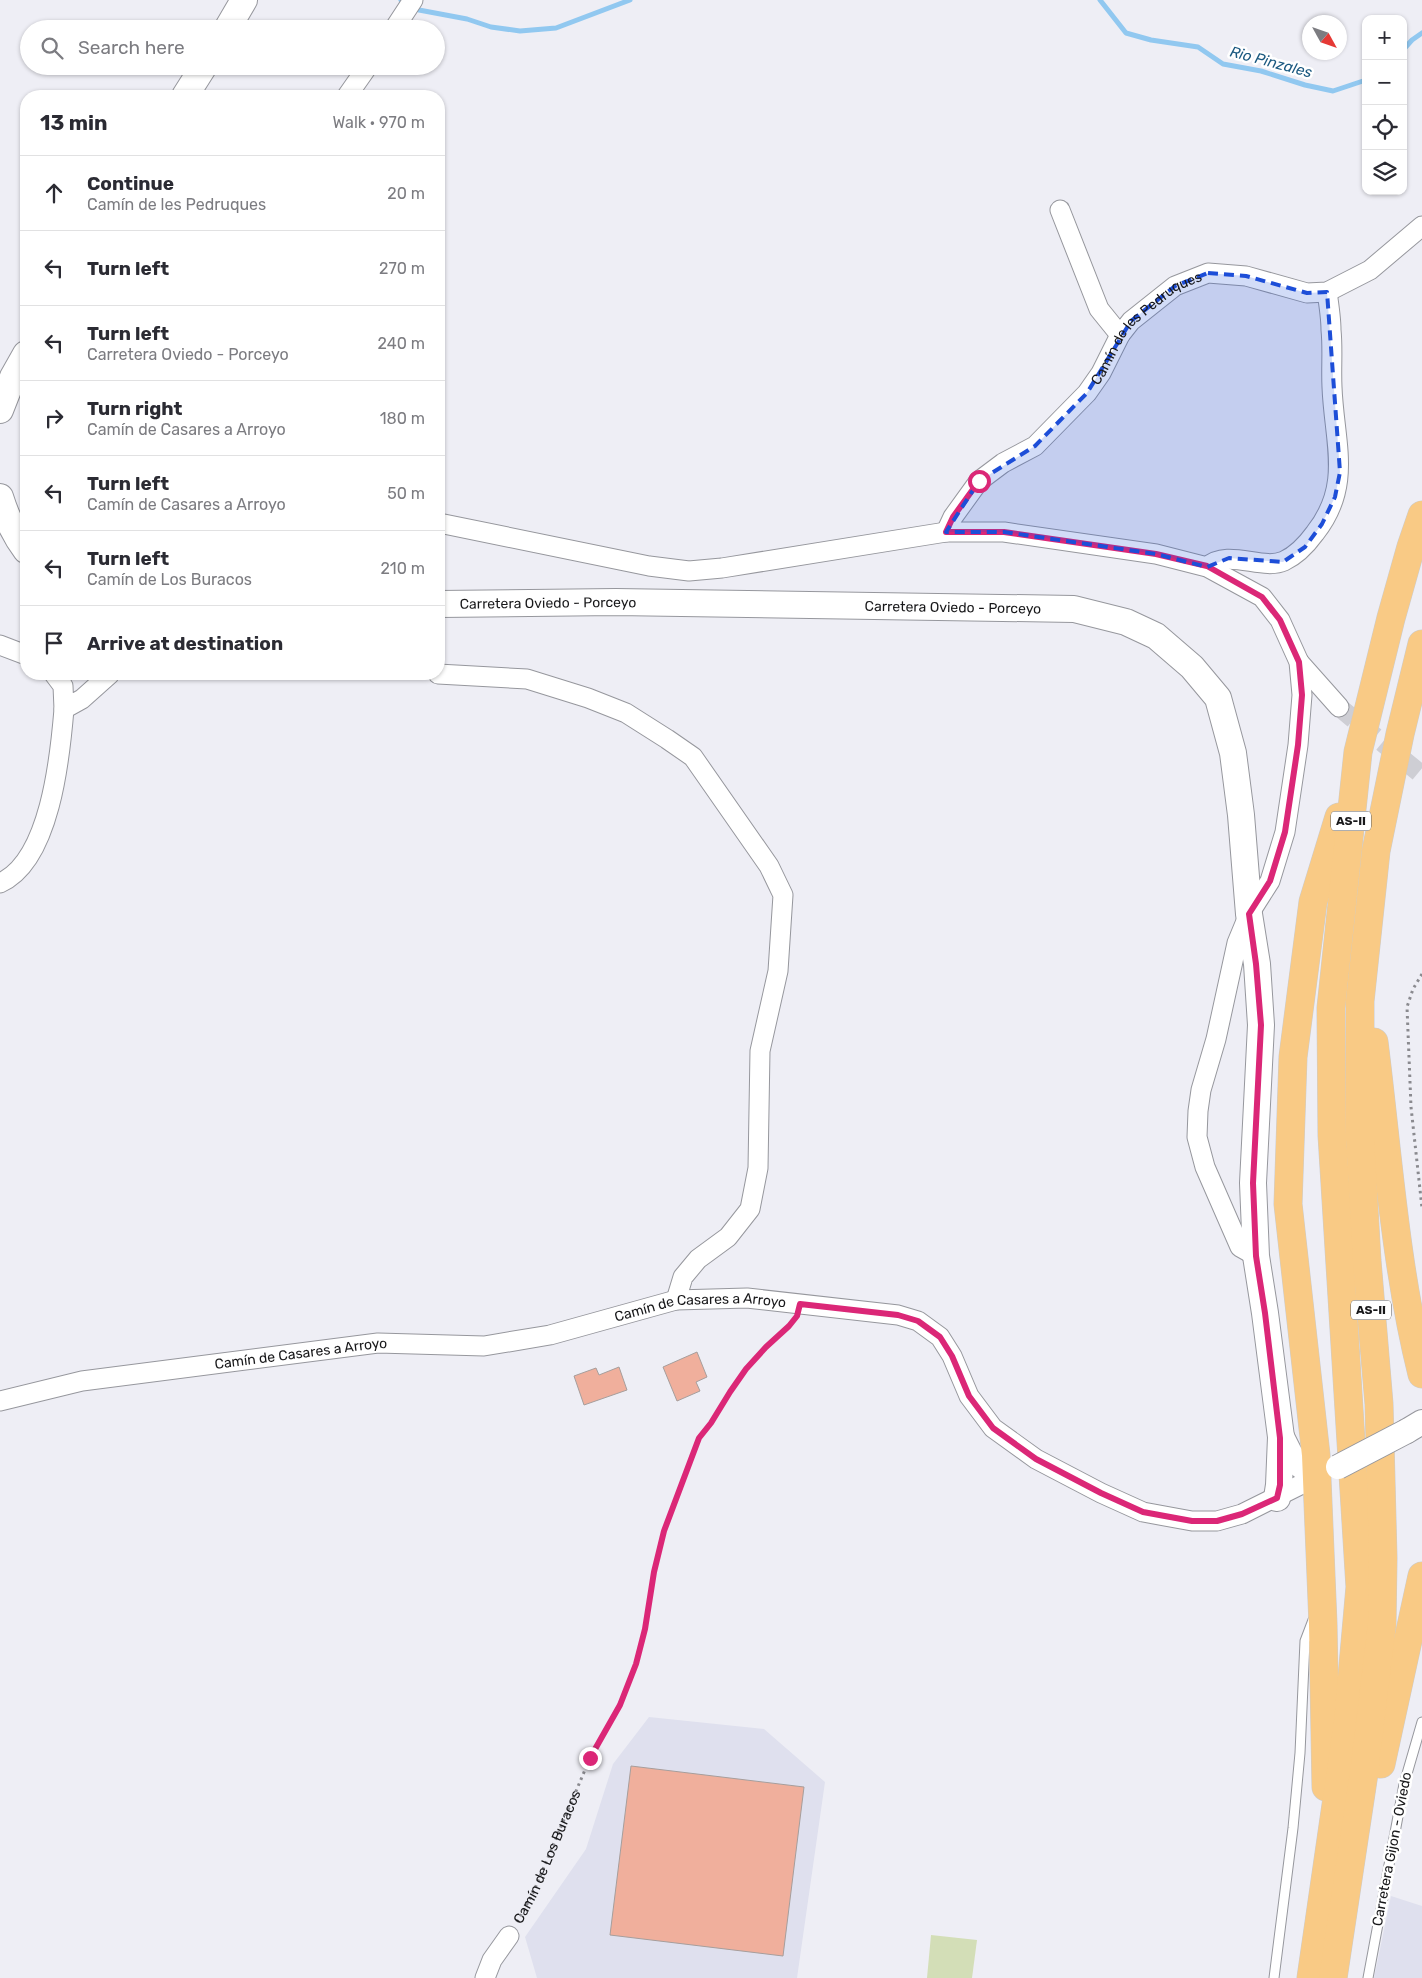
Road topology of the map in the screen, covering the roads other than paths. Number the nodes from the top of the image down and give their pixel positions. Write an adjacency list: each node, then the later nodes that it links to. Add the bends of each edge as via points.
1 (244, 0): 3 (main road)
2 (413, 0): 4 (street)
3 (232, 20)
4 (400, 20)
5 (198, 75): 7 (main road)
6 (362, 75): 8 (street)
7 (189, 90)
8 (351, 90)
9 (1060, 210): 12 (street, via 1099,309)
10 (1422, 226): 11 (street, Camín de les Pedruques, via 1370,270)
11 (1327, 292): 12 (street, Camín de les Pedruques, via 1307,293 1246,276 1208,273 1175,286 1131,321); 21 (street, via 1340,472 1335,497 1322,524 1305,547 1283,562 1260,563 1229,558 1213,561)
12 (1120, 335): 19 (street, Camín de les Pedruques, via 1087,393 1035,446 1002,463 979,481)
13 (20, 366): 14 (main road)
14 (13, 379): 15 (main road)
15 (0, 410)
16 (0, 497): 20 (main road)
17 (1422, 515): 32 (highway, AS-II, via 1391,618)
18 (445, 524): 19 (street, via 649,566 689,571)
19 (946, 532): 21 (street, via 1004,532 1156,554)
20 (20, 541)
21 (1207, 566): 26 (street, via 1262,597 1280,620)
22 (445, 604): 35 (main road, Carretera Oviedo - Porceyo, via 616,602 1074,609 1126,622 1156,636 1192,667 1218,698 1233,753)
23 (1422, 644): 33 (highway, AS-II)
24 (0, 646): 25 (street)
25 (20, 653)
26 (1299, 662): 30 (street); 35 (street, via 1302,695 1299,737 1285,832 1270,881)
27 (445, 674): 37 (street, via 527,679 626,712 693,757 769,866 782,895 778,971 760,1051 758,1168 750,1208 728,1237 698,1258 683,1277)
28 (58, 680): 31 (street, via 63,686)
29 (103, 680): 31 (street)
30 (1339, 708)
31 (64, 709): 34 (street, via 59,765 33,852 10,879)
32 (1358, 752): 42 (highway, via 1313,902 1293,1057 1288,1204 1316,1455); 47 (highway, AS-II, via 1331,1027 1332,1134 1360,1587 1348,1722)
33 (1376, 852): 38 (highway, via 1373,1033 1400,1262); 52 (highway, AS-II, via 1360,1001 1360,1139 1379,1404 1382,1624 1364,1773)
34 (0, 884)
35 (1249, 914): 36 (main road, Carretera Oviedo - Porceyo, via 1261,1025 1253,1183); 36 (street, Carretera Oviedo - Porceyo, via 1237,943 1201,1090 1198,1137 1205,1167 1240,1247)
36 (1256, 1256): 41 (main road, Carretera Oviedo - Porceyo)
37 (676, 1300): 39 (street, Camín de Casares a Arroyo, via 550,1336 484,1346 378,1343 82,1381); 43 (street, Camín de Casares a Arroyo, via 747,1298 898,1315 918,1321 940,1337 969,1396 993,1428 1036,1459 1101,1493 1143,1512 1192,1521 1217,1521)
38 (1422, 1374)
39 (0, 1401)
40 (1414, 1426): 42 (street, bridge)
41 (1280, 1438): 42 (main road, Carretera Oviedo - Porceyo, via 1291,1457); 43 (main road, Carretera Oviedo - Porceyo)
42 (1327, 1472): 43 (street, Camín de Casares a Arroyo); 45 (highway)
43 (1277, 1498)
44 (1422, 1576): 52 (highway)
45 (1322, 1597): 47 (highway); 50 (lane, via 1305,1641 1300,1753)
46 (1422, 1722): 53 (lane, Carretera Gijon - Oviedo, via 1404,1784)
47 (1325, 1888): 51 (highway, AS-II)
48 (509, 1936): 49 (street, Camín de Los Buracos, via 492,1960)
49 (485, 1978)
50 (1274, 1978)
51 (1311, 1978)
52 (1333, 1978)
53 (1368, 1978)

